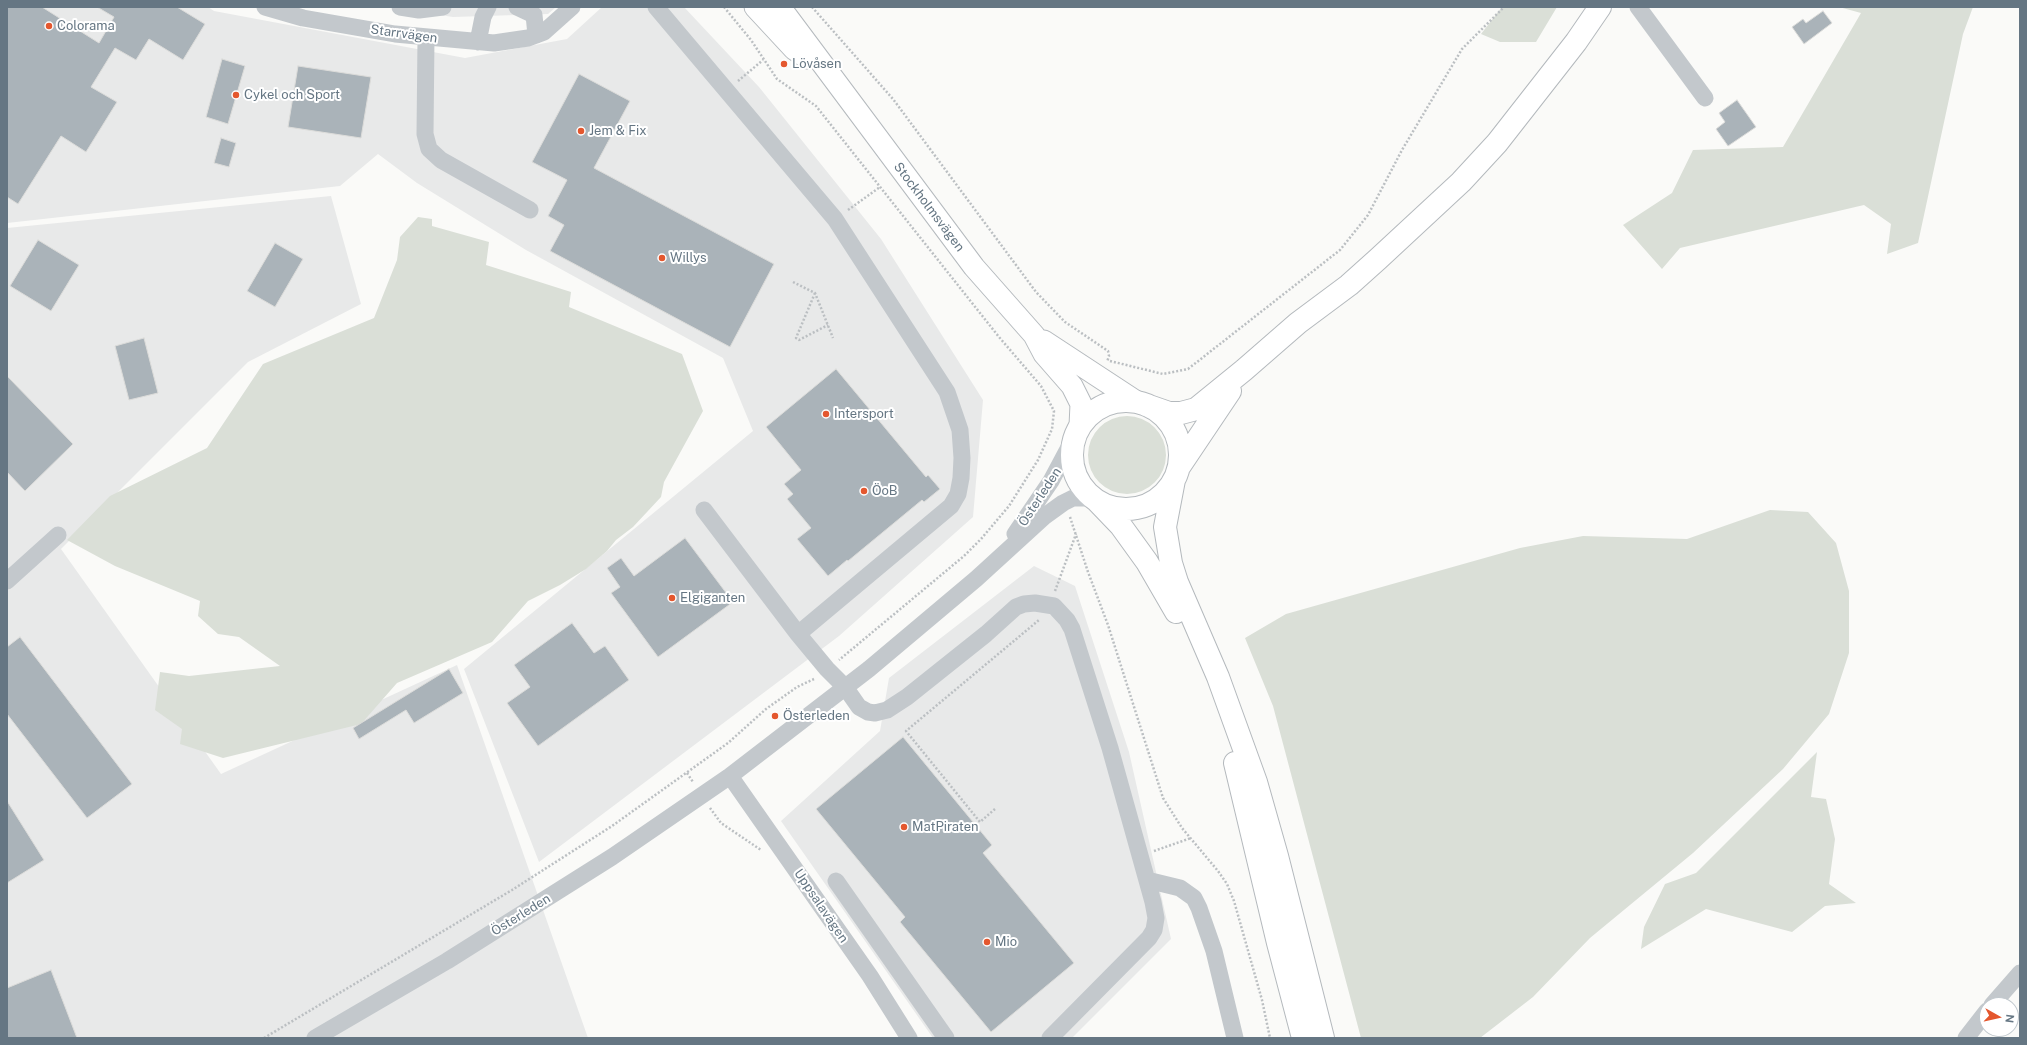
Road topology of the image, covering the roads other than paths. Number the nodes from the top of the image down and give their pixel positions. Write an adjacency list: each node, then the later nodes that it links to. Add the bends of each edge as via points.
1 (400, 7): 2 (street, via 419,10)
2 (443, 7)
3 (488, 7): 14 (street, via 483,17)
4 (517, 7): 12 (street, via 534,15)
5 (572, 7): 12 (street)
6 (656, 7): 28 (street, via 836,219 947,392 960,430 961,478 958,494 950,506)
7 (755, 7): 15 (main road, Stockholmsvägen, via 794,48)
8 (780, 7): 15 (main road, Stockholmsvägen)
9 (1600, 7): 19 (highway, via 1497,143 1461,182 1349,285 1298,323)
10 (1638, 7): 16 (street)
11 (274, 8): 13 (street, Starrvägen, via 303,18)
12 (540, 33): 14 (street, Starrvägen, via 509,42)
13 (426, 38): 14 (street, Starrvägen); 17 (street, via 425,134 429,149 441,160)
14 (478, 42)
15 (829, 74): 18 (main road, Stockholmsvägen, via 974,267)
16 (1705, 98)
17 (530, 210)
18 (1034, 335): 20 (main road, Stockholmsvägen); 21 (main road, Stockholmsvägen, via 1044,354 1077,394 1081,404)
19 (1244, 370): 20 (highway, via 1189,412 1169,413); 22 (highway)
20 (1141, 403): 21 (highway, via 1126,401 1102,406 1087,417); 22 (highway, via 1157,410 1172,426 1180,446)
21 (1078, 431): 23 (highway, via 1072,446 1073,468 1082,487); 26 (street, Österleden, via 1051,481)
22 (1176, 473): 23 (highway, via 1167,491 1159,499 1142,507 1119,509); 44 (highway, via 1165,526 1171,562 1177,582 1218,677 1256,782)
23 (1095, 500): 26 (street, Österleden, via 1077,498 1063,503); 43 (highway, via 1121,526 1169,597 1194,644 1215,698 1233,754)
24 (704, 510): 28 (street)
25 (58, 535): 27 (street)
26 (1000, 556): 29 (street, Österleden, via 958,595)
27 (7, 581)
28 (798, 634): 29 (street)
29 (845, 687): 30 (street, Österleden); 31 (street, via 859,707 868,712 887,710 986,634 1016,607 1035,603 1054,606 1072,629 1110,748)
30 (730, 776): 35 (street, Uppsalavägen); 38 (street, Österleden, via 612,857 447,962)
31 (1147, 880): 41 (street, via 1156,918 1154,930); 42 (street, via 1180,888 1194,898 1200,908 1214,952)
32 (836, 881): 33 (street)
33 (893, 963): 35 (street); 40 (street)
34 (2020, 973): 36 (street)
35 (870, 976): 39 (street, Uppsalavägen)
36 (1999, 997)
37 (1979, 1021): 45 (street)
38 (315, 1038)
39 (909, 1038)
40 (946, 1038)
41 (1050, 1038)
42 (1235, 1038)
43 (1303, 1038)
44 (1323, 1038)
45 (1966, 1038)

